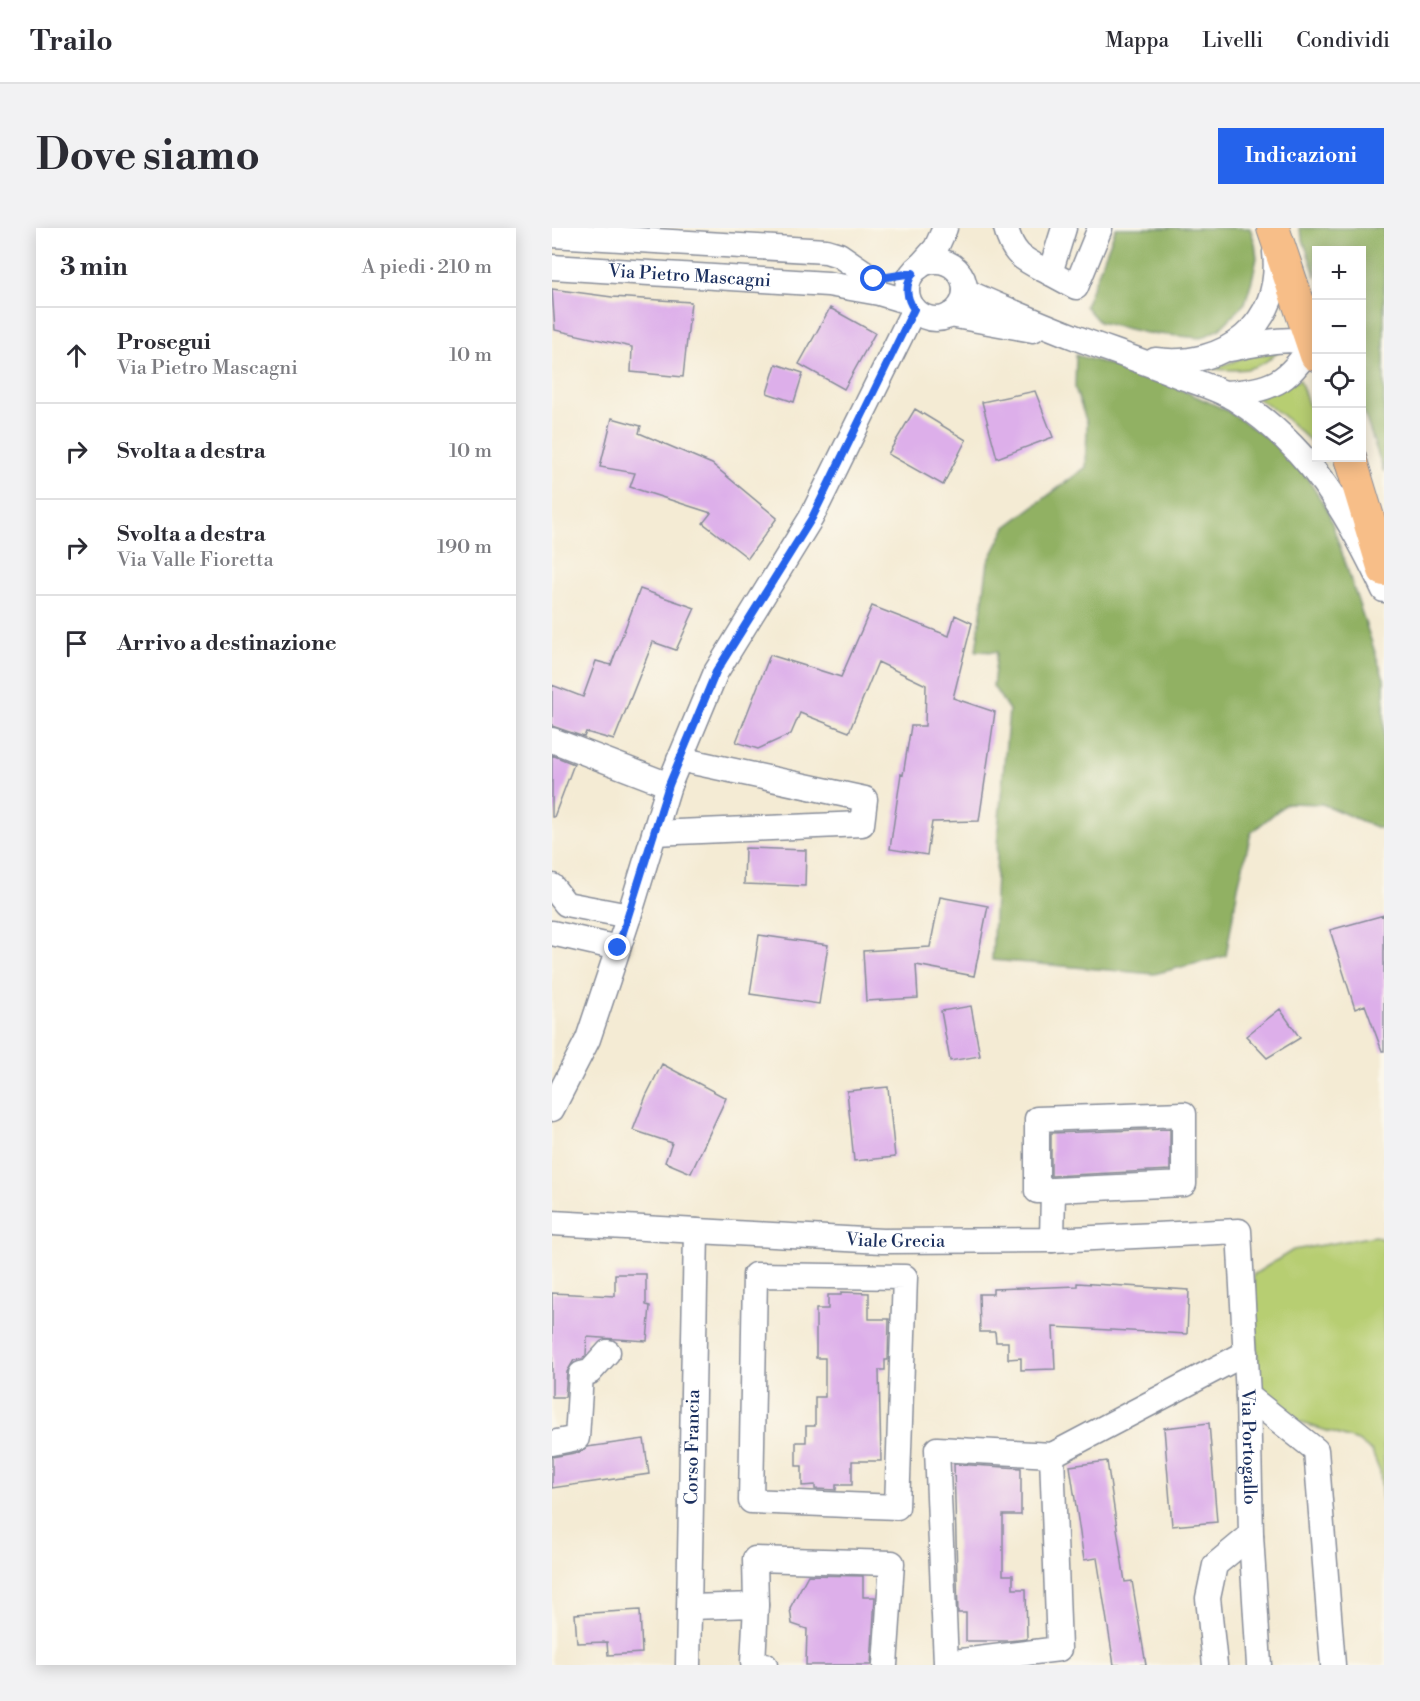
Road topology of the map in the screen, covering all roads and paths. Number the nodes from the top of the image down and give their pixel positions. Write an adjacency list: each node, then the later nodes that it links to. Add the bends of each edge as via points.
1 (945, 228): 9 (street, via 936,248)
2 (954, 228): 12 (street)
3 (1006, 228): 10 (street, via 1010,246 1025,261)
4 (1064, 228): 10 (street)
5 (1100, 228): 10 (street, via 1076,288)
6 (1273, 228): 16 (main road); 18 (street, Via Pietro Mascagni, via 1277,269 1272,300 1257,324)
7 (552, 235): 11 (street, via 826,251 839,255)
8 (552, 267): 13 (street, Via Pietro Mascagni)
9 (916, 270): 11 (street, Via Pietro Mascagni); 12 (street, via 938,261 945,263); 14 (street, via 907,290)
10 (1050, 273)
11 (874, 279): 13 (street, Via Pietro Mascagni)
12 (960, 280): 14 (street, via 959,308); 15 (street, Via Pietro Mascagni)
13 (828, 284): 14 (street, Via Pietro Mascagni, via 879,293)
14 (927, 312): 15 (street, Via Pietro Mascagni); 26 (street, via 868,402 812,518 716,672)
15 (1085, 341): 20 (street, Via Pietro Mascagni)
16 (1312, 343)
17 (1312, 348): 18 (street, Via Pietro Mascagni, via 1297,340 1276,340)
18 (1224, 351): 20 (street, Via Pietro Mascagni, via 1185,362)
19 (1312, 351): 21 (street, Via Pietro Mascagni, via 1283,380 1243,392)
20 (1123, 354): 21 (street, Via Pietro Mascagni)
21 (1224, 393): 24 (street, Via Pietro Mascagni, via 1255,412 1312,466 1341,506)
22 (1351, 462): 23 (main road)
23 (1384, 570)
24 (1384, 590)
25 (552, 740): 27 (street)
26 (679, 759): 27 (street); 28 (street, via 865,798 862,824)
27 (669, 785): 28 (street)
28 (654, 833): 30 (street)
29 (552, 886): 30 (street, via 566,904)
30 (629, 916): 32 (street)
31 (552, 933): 32 (street)
32 (618, 948): 33 (street, via 588,1039)
33 (552, 1109)
34 (1053, 1190): 34 (street, via 1036,1191 1037,1119 1184,1114 1184,1184); 39 (street)
35 (552, 1222): 36 (street, Viale Grecia)
36 (696, 1231): 38 (street, Viale Grecia); 48 (street, Corso Francia)
37 (1239, 1231): 39 (street, Viale Grecia); 42 (street, Via Portogallo)
38 (882, 1240): 39 (street, Viale Grecia); 40 (street)
39 (1052, 1240)
40 (880, 1276): 40 (street, via 905,1277 897,1507 751,1501 755,1275)
41 (608, 1352): 44 (street, via 590,1372 581,1374 577,1438)
42 (1246, 1353): 43 (street, Via Portogallo); 45 (street)
43 (1248, 1396): 46 (street, Via Portogallo); 54 (street, via 1316,1450)
44 (552, 1443)
45 (1052, 1455): 45 (street, via 937,1449 946,1664 1059,1649)
46 (1251, 1535): 52 (street, via 1215,1565 1208,1598); 53 (street, Via Portogallo)
47 (756, 1605): 48 (street); 50 (street, via 753,1664); 51 (street, via 755,1559 892,1563)
48 (690, 1607): 49 (street, Corso Francia)
49 (688, 1665)
50 (765, 1665)
51 (885, 1665)
52 (1215, 1665)
53 (1259, 1665)
54 (1333, 1665)

